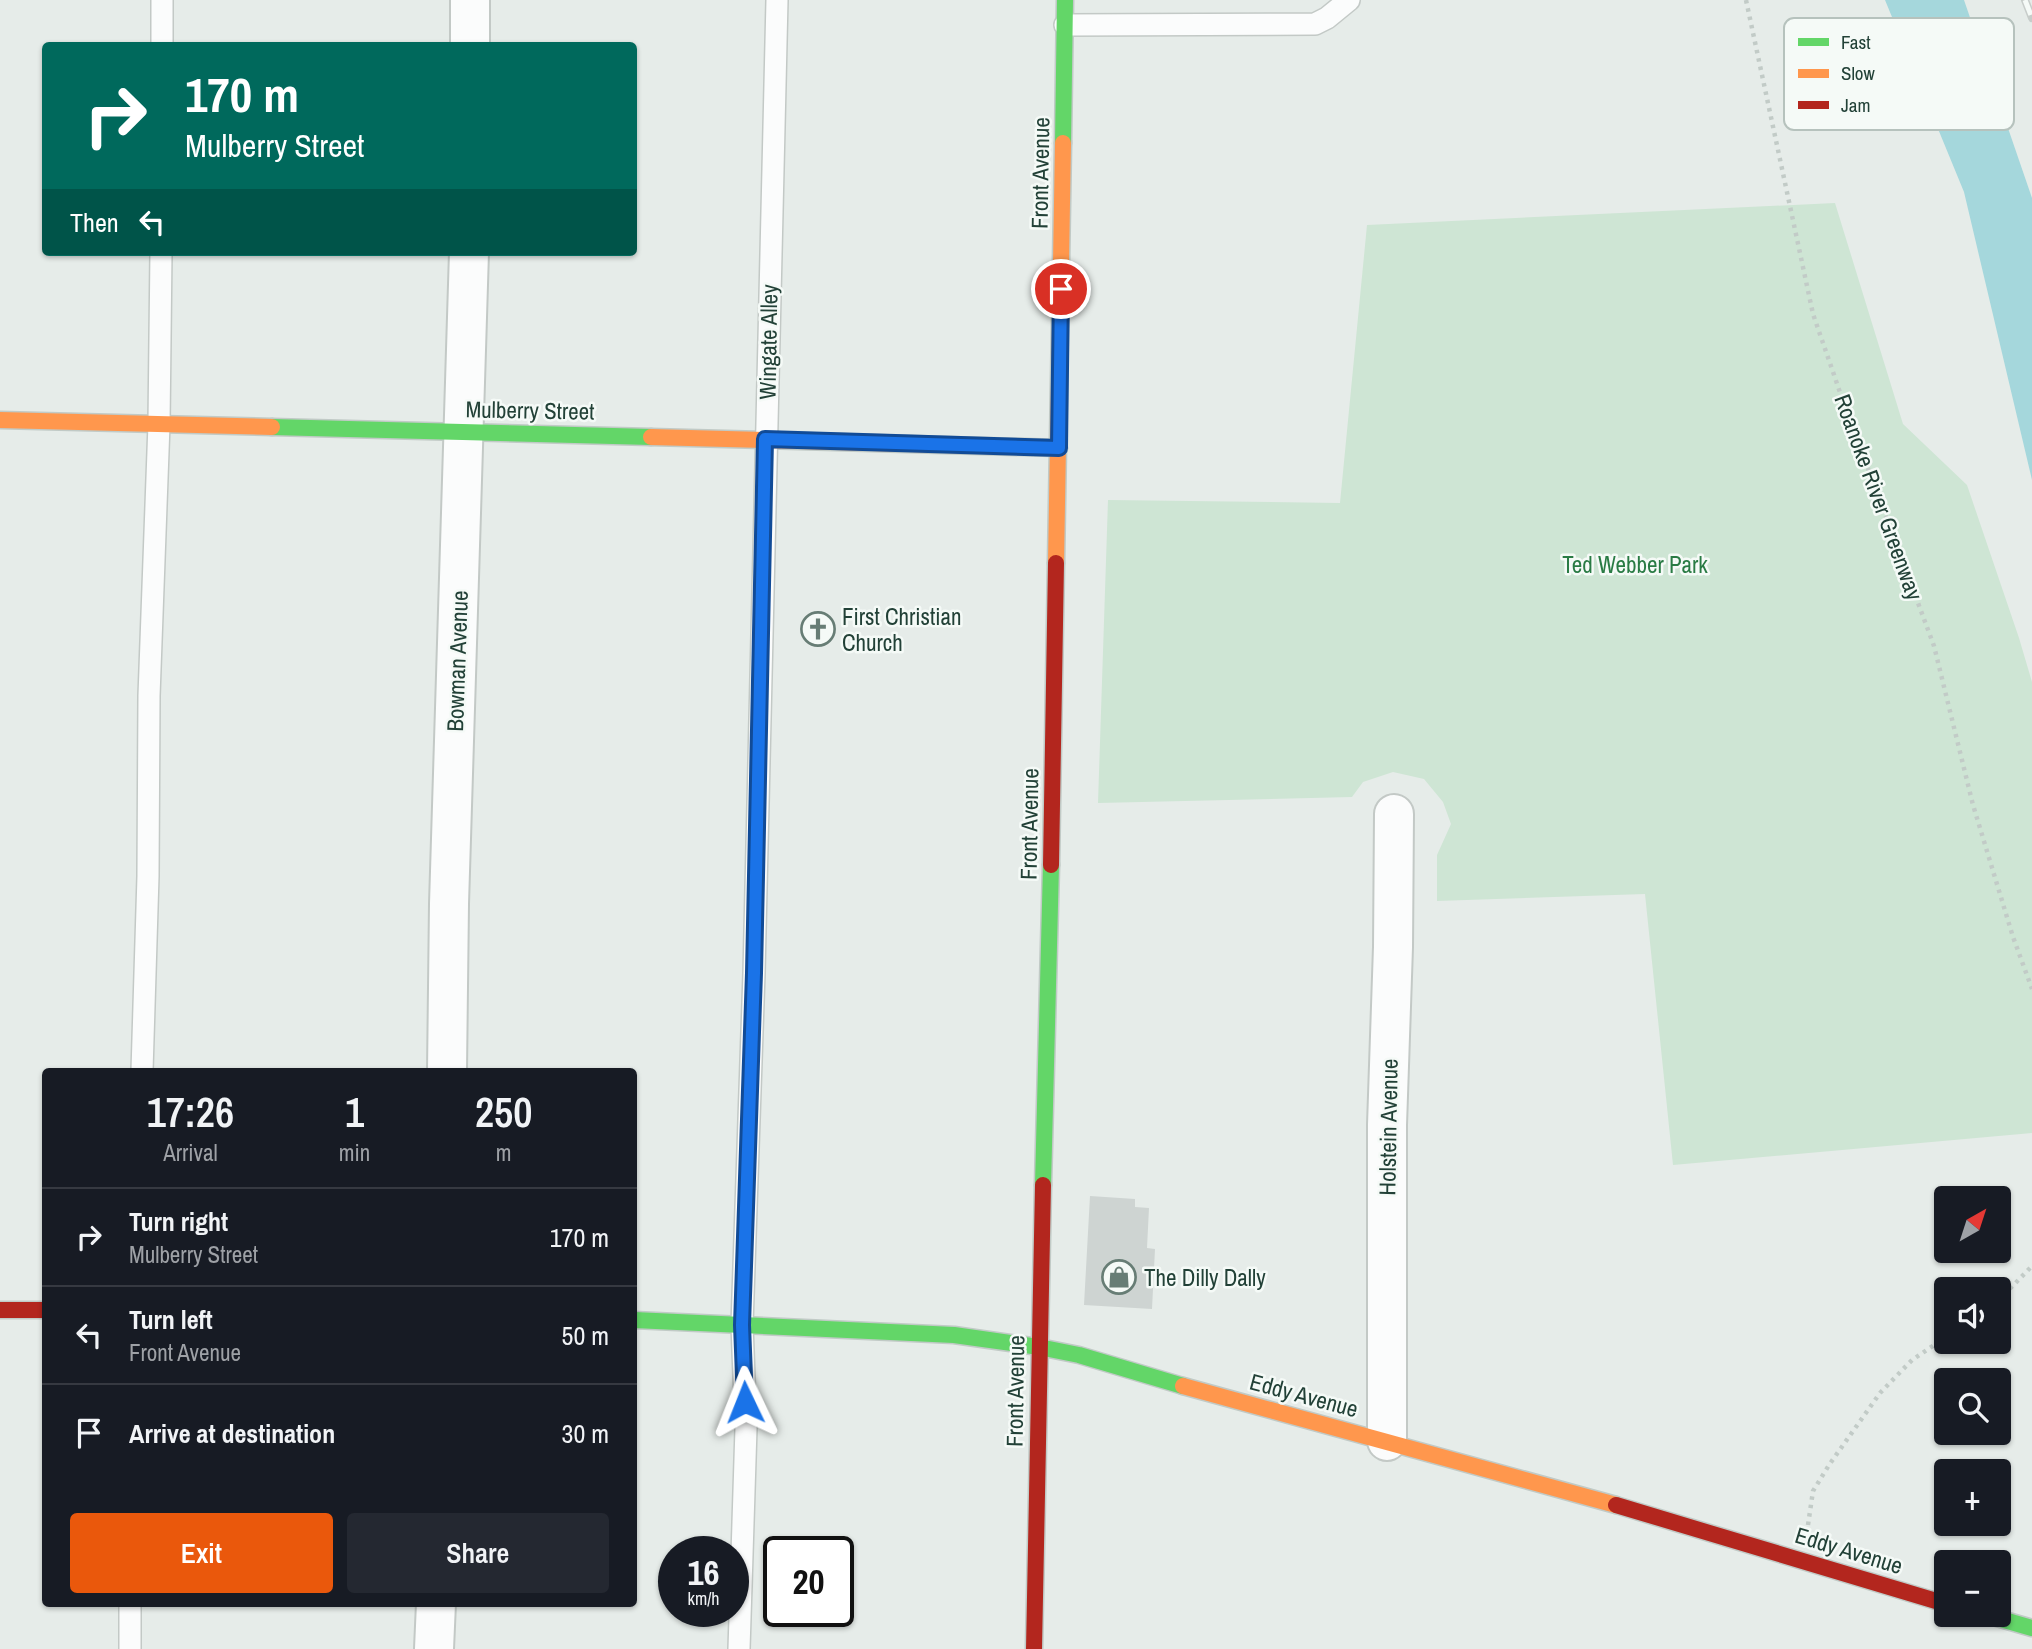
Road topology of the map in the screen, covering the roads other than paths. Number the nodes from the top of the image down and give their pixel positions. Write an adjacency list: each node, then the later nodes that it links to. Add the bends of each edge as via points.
1 (162, 0): 7 (lane)
2 (470, 0): 8 (street)
3 (777, 0): 14 (lane, Wingate Alley)
4 (1065, 0): 6 (street, Front Avenue)
5 (1349, 0): 6 (lane, via 1315,24)
6 (1065, 25): 15 (street, Front Avenue)
7 (162, 42)
8 (470, 42)
9 (161, 256): 12 (lane)
10 (469, 256): 13 (street, Bowman Avenue)
11 (0, 420): 12 (street, Mulberry Street)
12 (159, 424): 13 (street, Mulberry Street); 17 (lane)
13 (464, 432): 14 (street, Mulberry Street); 18 (street, Bowman Avenue)
14 (765, 439): 15 (street, Mulberry Street); 22 (lane, Wingate Alley)
15 (1059, 448): 23 (street, Front Avenue)
16 (1394, 814): 24 (street, Holstein Avenue, via 1387,1125)
17 (142, 1068)
18 (447, 1068)
19 (0, 1310): 20 (street)
20 (42, 1310)
21 (637, 1320): 22 (street, Eddy Avenue)
22 (742, 1325): 23 (street, Eddy Avenue, via 954,1335); 32 (lane, Wingate Alley, via 746,1427)
23 (1039, 1347): 24 (street, Eddy Avenue); 33 (street, Front Avenue)
24 (1387, 1441): 25 (street, Eddy Avenue)
25 (1934, 1600)
26 (130, 1607): 30 (lane)
27 (436, 1607): 31 (street)
28 (2011, 1622): 29 (street)
29 (2032, 1628)
30 (130, 1649)
31 (435, 1649)
32 (740, 1649)
33 (1034, 1649)

